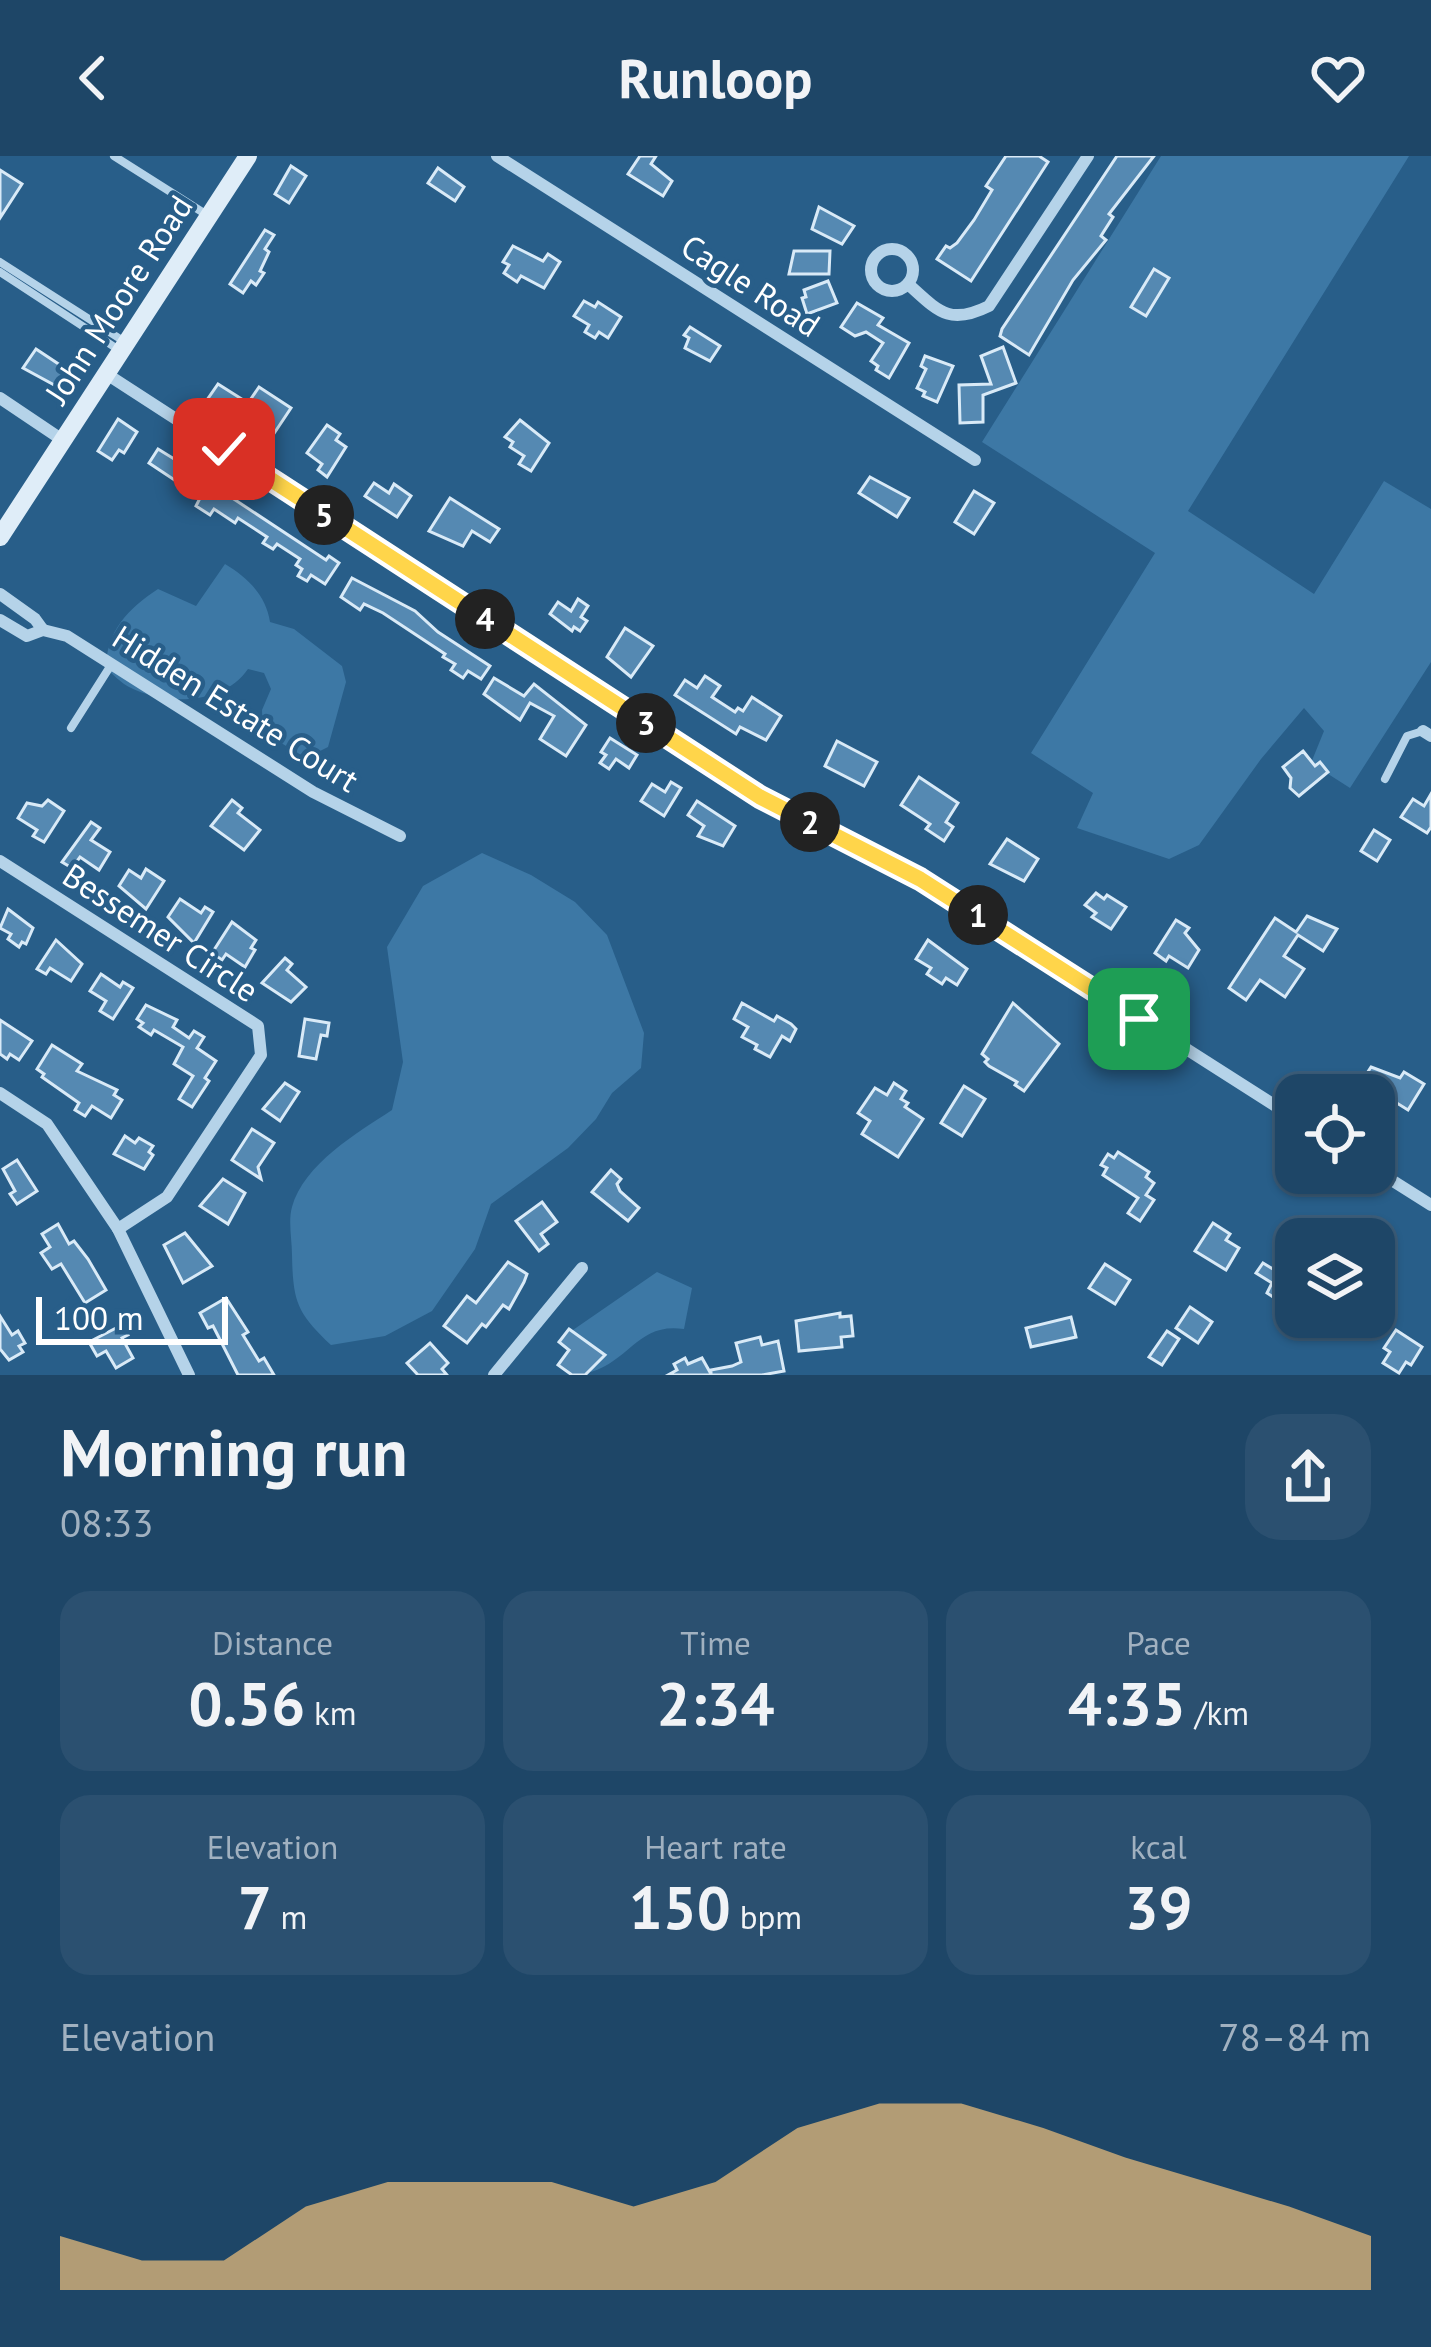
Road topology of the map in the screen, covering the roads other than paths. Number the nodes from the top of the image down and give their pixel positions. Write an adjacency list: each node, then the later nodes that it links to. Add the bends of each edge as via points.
1 (114, 156): 5 (lane)
2 (248, 156): 5 (street, John Moore Road)
3 (497, 156): 13 (street, Cagle Road)
4 (1088, 156): 8 (street, via 989,306 945,316)
5 (208, 216): 9 (street, John Moore Road)
6 (0, 262): 9 (lane)
7 (0, 272): 9 (lane)
8 (908, 284)
9 (123, 346): 10 (street, John Moore Road)
10 (105, 373): 12 (street, John Moore Road); 26 (street, via 760,797 920,879)
11 (0, 398): 12 (street)
12 (62, 439): 14 (street, John Moore Road)
13 (975, 460)
14 (0, 537)
15 (0, 594): 16 (street, Hidden Estate Court)
16 (16, 606): 17 (street); 18 (street, Hidden Estate Court)
17 (2, 621): 18 (street, Hidden Estate Court, via 27,636)
18 (43, 630): 19 (street, Hidden Estate Court, via 67,635)
19 (111, 664): 20 (lane); 23 (street, Hidden Estate Court, via 313,792)
20 (71, 728)
21 (1427, 734): 22 (lane, via 1407,736)
22 (1385, 779)
23 (400, 836)
24 (0, 861): 29 (street, Bessemer Circle, via 258,1026 261,1055 167,1198)
25 (0, 1093): 29 (street, via 47,1124)
26 (1275, 1106)
27 (1395, 1182): 28 (street)
28 (1431, 1205)
29 (118, 1229): 31 (street)
30 (581, 1268): 33 (street)
31 (186, 1371): 32 (street)
32 (168, 1375)
33 (494, 1375)

